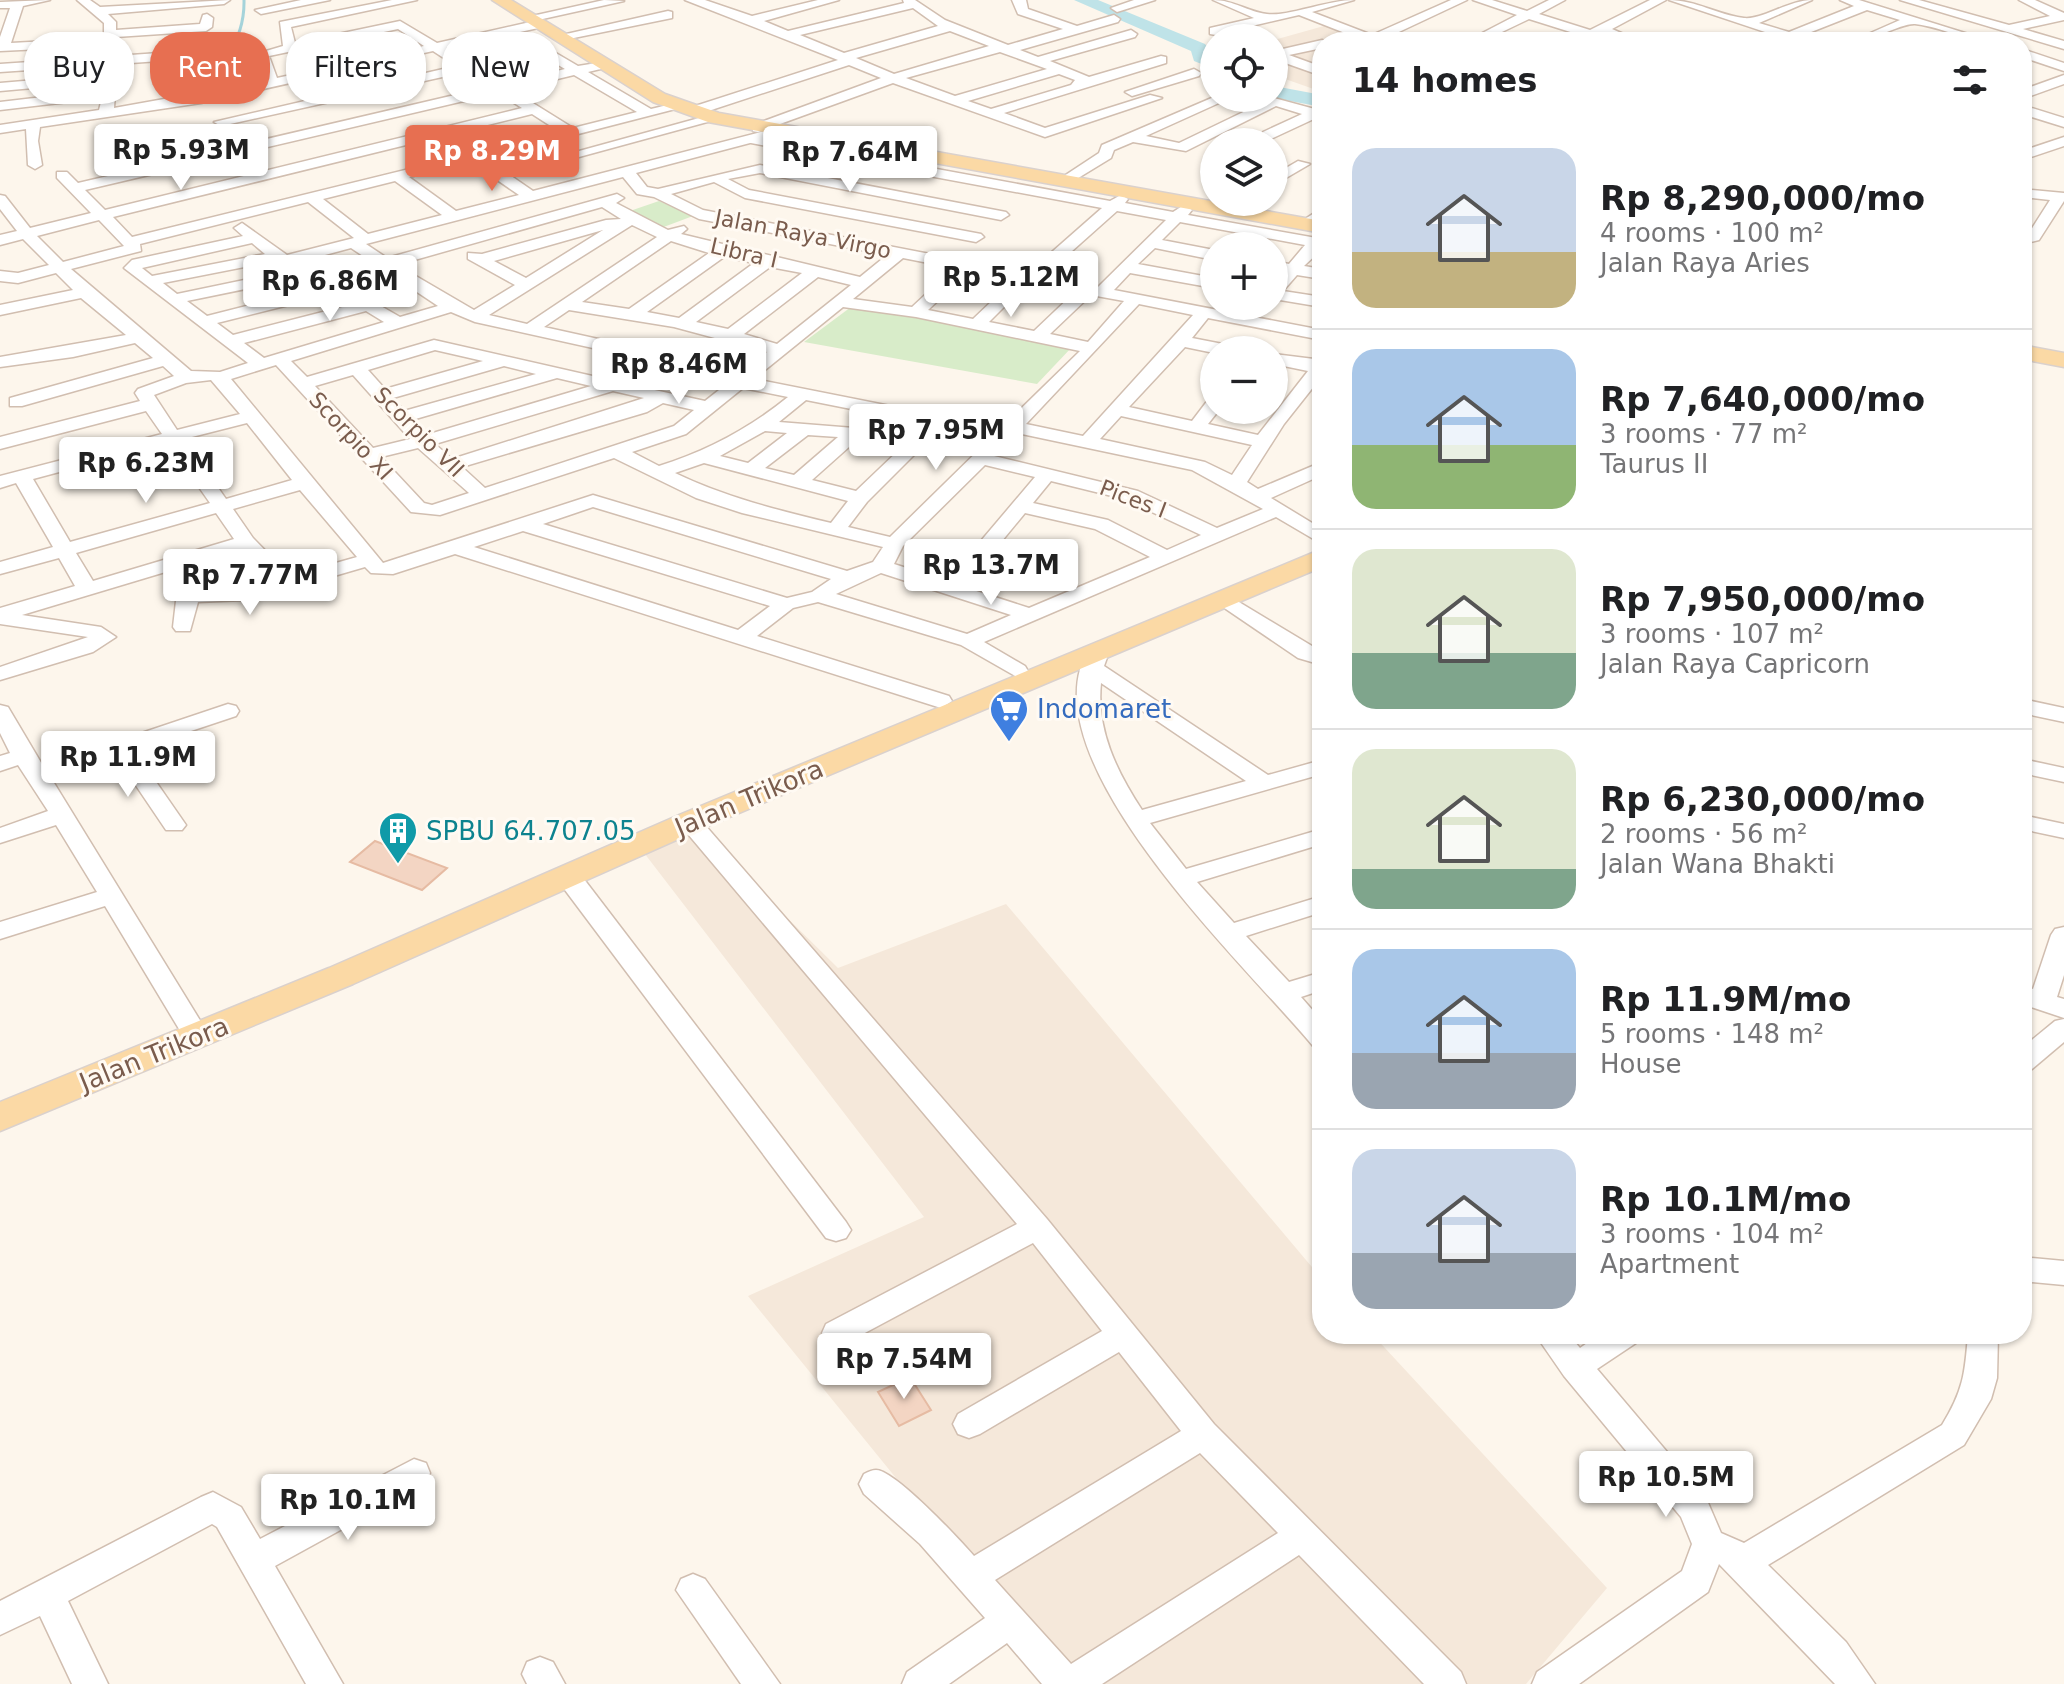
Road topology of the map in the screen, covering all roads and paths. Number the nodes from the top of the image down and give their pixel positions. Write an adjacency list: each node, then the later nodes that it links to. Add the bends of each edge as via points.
1 (44, 0): 25 (street)
2 (84, 0): 34 (street)
3 (224, 0): 34 (street)
4 (324, 0): 29 (street)
5 (411, 0): 48 (street)
6 (500, 0): 43 (main road)
7 (753, 0): 30 (street)
8 (833, 0): 42 (street)
9 (1018, 0): 53 (street, via 1022,11)
10 (1149, 0): 53 (street)
11 (1219, 0): 40 (street)
12 (1293, 0): 31 (street)
13 (1348, 0): 31 (street)
14 (1461, 0): 60 (street)
15 (1479, 0): 38 (street)
16 (1559, 0): 38 (street)
17 (1660, 0): 62 (street)
18 (1675, 0): 45 (street)
19 (1806, 0): 45 (street)
20 (1846, 0): 27 (street)
21 (1906, 0): 51 (street)
22 (2025, 0): 39 (street)
23 (618, 1): 43 (street)
24 (701, 1): 30 (street)
25 (18, 3): 28 (street); 80 (street)
26 (913, 3): 44 (street); 50 (street)
27 (1873, 3): 41 (street); 64 (street)
28 (0, 5)
29 (278, 8): 32 (street); 48 (street)
30 (724, 9): 42 (street)
31 (1318, 9): 36 (street)
32 (261, 10)
33 (1992, 10): 46 (street)
34 (100, 11): 55 (street, via 108,19)
35 (814, 11): 44 (street)
36 (1304, 13): 40 (street); 59 (street)
37 (668, 15): 74 (street)
38 (1526, 15): 61 (street); 62 (street)
39 (2063, 17): 46 (street)
40 (1266, 18): 47 (street)
41 (1913, 19): 65 (street); 66 (street)
42 (752, 20): 71 (street)
43 (534, 21): 54 (street); 58 (main road)
44 (836, 23): 52 (street); 71 (street)
45 (1747, 23): 63 (street)
46 (2026, 23): 51 (street)
47 (1242, 24)
48 (284, 25): 69 (street)
49 (223, 26): 70 (street, via 206,22)
50 (950, 27): 83 (street); 89 (street)
51 (2010, 29): 67 (street); 68 (street)
52 (850, 30)
53 (1077, 30): 83 (street)
54 (509, 31): 81 (street); 99 (street)
55 (109, 32)
56 (364, 32): 57 (street, via 397,25)
57 (412, 32)
58 (551, 32)
59 (1353, 32)
60 (1395, 32)
61 (1491, 32)
62 (1596, 32)
63 (1776, 32)
64 (1799, 32)
65 (1881, 32)
66 (1956, 32)
67 (2002, 32)
68 (2020, 32)
69 (286, 33)
70 (134, 34)
71 (790, 34): 89 (street)
72 (1131, 34): 76 (street)
73 (2032, 36): 77 (street)
74 (559, 37): 93 (main road)
75 (426, 39): 81 (street)
76 (1111, 40): 85 (street); 109 (street, via 1161,60)
77 (2064, 45)
78 (24, 46): 80 (street)
79 (1312, 46): 86 (street)
80 (1, 47)
81 (439, 47): 82 (street); 84 (street)
82 (442, 49)
83 (1002, 49): 88 (street); 92 (street)
84 (426, 50)
85 (1076, 50): 90 (street); 92 (street)
86 (1288, 52)
87 (2032, 57): 96 (street)
88 (968, 58): 95 (street); 105 (street)
89 (848, 59): 104 (street); 127 (street)
90 (1100, 59)
91 (1288, 60): 98 (street)
92 (1036, 61): 100 (street)
93 (604, 64): 99 (street); 127 (main road)
94 (24, 66): 97 (street)
95 (935, 67): 104 (street); 112 (street)
96 (2064, 67)
97 (0, 68)
98 (1312, 68)
99 (576, 70): 102 (street); 132 (street)
100 (1059, 70): 105 (street); 109 (street)
101 (1194, 73): 141 (street)
102 (559, 74)
103 (270, 76): 108 (street)
104 (893, 78): 116 (street); 146 (street)
105 (1024, 79): 112 (street)
106 (2064, 79): 113 (street)
107 (286, 81): 108 (street)
108 (272, 84): 128 (street)
109 (1085, 84): 114 (street); 133 (street)
110 (0, 87): 111 (street)
111 (24, 87)
112 (991, 89): 116 (street)
113 (2032, 91)
114 (1103, 94)
115 (1155, 98): 141 (street, via 1049,133)
116 (955, 100): 133 (street)
117 (24, 101): 123 (street)
118 (442, 101): 136 (street)
119 (107, 104): 128 (street)
120 (302, 104): 137 (street)
121 (344, 104): 136 (street)
122 (528, 104): 126 (street)
123 (0, 106)
124 (1288, 106): 130 (street)
125 (1200, 108): 142 (street)
126 (535, 109): 145 (street); 151 (street)
127 (687, 109): 132 (street); 135 (main road)
128 (106, 111): 140 (street)
129 (1245, 112): 150 (street)
130 (1312, 112)
131 (2032, 112): 139 (street)
132 (648, 113): 138 (street)
133 (991, 113): 141 (street)
134 (1312, 117): 143 (street)
135 (715, 118): 146 (main road); 149 (street)
136 (366, 119): 151 (street); 153 (street)
137 (221, 122)
138 (606, 122): 145 (street); 149 (street)
139 (2064, 123)
140 (34, 124): 144 (street); 159 (street)
141 (1023, 125)
142 (1156, 127): 147 (street); 150 (street)
143 (1285, 128)
144 (0, 129)
145 (570, 132): 148 (street)
146 (754, 133): 161 (street); 162 (street); 169 (main road, via 778,131)
147 (1131, 137): 150 (street, via 1171,148); 169 (street)
148 (542, 139): 155 (street); 156 (street)
149 (633, 139): 155 (street)
150 (1197, 139)
151 (399, 141): 160 (street); 166 (street)
152 (2064, 141): 154 (street)
153 (226, 152): 157 (street); 166 (street)
154 (2032, 152)
155 (568, 156): 168 (street)
156 (473, 157): 160 (street); 178 (street)
157 (177, 164): 170 (street); 171 (street)
158 (1303, 164): 163 (street)
159 (35, 165)
160 (433, 167): 165 (street)
161 (901, 168): 172 (street); 173 (street)
162 (627, 172): 168 (street); 175 (street, Jalan Raya Virgo)
163 (1288, 173)
164 (62, 175): 170 (street)
165 (398, 176): 177 (street); 190 (street)
166 (258, 177): 171 (street)
167 (715, 177): 172 (street, via 760,169); 175 (street); 184 (street, via 745,194)
168 (603, 178): 178 (street)
169 (1065, 180): 180 (main road)
170 (74, 188): 186 (street)
171 (209, 190): 186 (street)
172 (872, 190): 184 (street); 187 (street)
173 (1029, 190): 180 (street); 187 (street)
174 (2, 191): 194 (street)
175 (650, 192): 181 (street); 185 (street, Jalan Raya Virgo)
176 (2032, 194): 179 (street)
177 (311, 197): 189 (street); 202 (street)
178 (532, 197): 190 (street)
179 (2061, 197): 198 (street)
180 (1115, 198): 183 (main road); 227 (street)
181 (603, 201): 191 (street); 206 (street)
182 (1200, 208): 183 (main road)
183 (1183, 211): 193 (street); 204 (street)
184 (843, 213): 196 (street); 197 (street)
185 (699, 214): 195 (street); 196 (street, Jalan Raya Virgo)
186 (101, 215): 194 (street); 203 (street)
187 (1001, 215): 197 (street)
188 (1263, 216): 192 (main road)
189 (227, 217): 199 (street); 203 (street)
190 (454, 217): 202 (street)
191 (627, 220): 195 (street, Libra I); 205 (street); 215 (street)
192 (1312, 228)
193 (1312, 229)
194 (26, 233): 200 (street); 216 (street)
195 (671, 235): 207 (street, Libra I); 239 (street)
196 (809, 237): 209 (street, Jalan Raya Virgo)
197 (976, 237): 213 (street)
198 (2032, 237)
199 (255, 238): 210 (street); 226 (street, via 134,264 132,268)
200 (0, 240)
201 (1312, 240): 221 (street)
202 (359, 241): 210 (street, via 284,261); 214 (street)
203 (129, 242): 216 (street, via 135,248)
204 (1152, 243): 208 (street); 218 (street)
205 (529, 245): 211 (street); 215 (street)
206 (446, 247): 211 (street); 214 (street)
207 (723, 250): 212 (street, Libra I); 244 (street)
208 (1200, 252)
209 (900, 253): 213 (street, Jalan Raya Virgo); 228 (street)
210 (278, 256): 226 (street)
211 (482, 259): 229 (street)
212 (769, 260): 220 (street, Libra I); 250 (street)
213 (946, 263): 217 (street, Jalan Raya Virgo)
214 (383, 264): 240 (street)
215 (559, 266): 229 (street)
216 (61, 267): 223 (street, via 18,278); 231 (street)
217 (965, 267): 227 (street, Jalan Raya Virgo); 243 (street)
218 (1126, 267): 225 (street); 232 (street)
219 (1288, 269): 221 (street)
220 (817, 270): 228 (street, Libra I); 254 (street)
221 (1294, 270): 222 (street); 224 (street)
222 (1312, 273)
223 (0, 276)
224 (1288, 277)
225 (1200, 280)
226 (149, 281): 234 (street)
227 (1022, 281): 232 (street, Jalan Raya Virgo); 251 (street)
228 (864, 283): 237 (street)
229 (528, 286): 245 (street)
230 (338, 288): 234 (street, via 311,271); 238 (street); 248 (street)
231 (84, 292): 241 (street); 255 (street)
232 (1094, 292): 235 (street, Jalan Raya Virgo); 256 (street)
233 (1288, 296): 236 (street)
234 (174, 299): 248 (street)
235 (1135, 299): 242 (street, Jalan Raya Virgo); 260 (street)
236 (1312, 300)
237 (840, 302): 243 (street); 261 (street)
238 (368, 305): 249 (street); 257 (street)
239 (567, 305): 244 (street); 252 (street)
240 (451, 307): 245 (street); 249 (street)
241 (0, 310)
242 (1200, 310)
243 (916, 312): 251 (street)
244 (634, 313): 250 (street)
245 (475, 317): 252 (street)
246 (1200, 317): 258 (street)
247 (1278, 320): 253 (street, Jalan Raya Virgo)
248 (206, 321): 257 (street)
249 (398, 323): 266 (street)
250 (683, 323): 254 (street)
251 (976, 325): 256 (street)
252 (529, 330): 263 (street)
253 (1312, 332)
254 (733, 334): 261 (street)
255 (140, 337): 265 (street); 269 (street)
256 (1037, 337): 260 (street)
257 (232, 341): 270 (street)
258 (1181, 341): 259 (street); 287 (street)
259 (1200, 345)
260 (1092, 348): 295 (street)
261 (779, 350): 278 (street)
262 (2032, 353): 264 (main road)
263 (651, 357): 278 (street); 280 (street)
264 (2063, 358)
265 (168, 359): 273 (street); 276 (street)
266 (281, 360): 270 (street); 279 (street, Scorpio XI)
267 (505, 360): 272 (street, via 434,345); 274 (street); 282 (street)
268 (1288, 361): 271 (street)
269 (0, 362)
270 (262, 365): 275 (street)
271 (1312, 365)
272 (357, 368): 279 (street); 282 (street, Scorpio VII)
273 (126, 371): 284 (street); 285 (street)
274 (559, 372): 280 (street); 289 (street)
275 (220, 377): 276 (street); 288 (street)
276 (189, 379): 284 (street)
277 (1312, 379): 300 (street)
278 (744, 380): 281 (street); 286 (street)
279 (303, 384): 304 (street, Scorpio XI)
280 (614, 385): 283 (street); 299 (street)
281 (802, 394): 290 (street); 292 (street)
282 (382, 396): 289 (street, Scorpio VII)
283 (661, 396): 286 (street); 307 (street, via 641,408)
284 (147, 398): 297 (street); 301 (street)
285 (16, 402)
286 (710, 408): 303 (street, via 680,430)
287 (1117, 410): 294 (street); 298 (street)
288 (251, 416): 297 (street); 315 (street)
289 (403, 417): 299 (street, Scorpio VII)
290 (937, 421): 295 (street); 302 (street)
291 (1200, 423): 294 (street)
292 (765, 426): 293 (street); 305 (street)
293 (805, 428): 296 (street); 308 (street)
294 (1196, 428): 300 (street)
295 (1008, 430): 298 (street); 306 (street)
296 (854, 433): 302 (street); 313 (street)
297 (173, 437): 312 (street); 320 (street)
298 (1088, 441): 316 (street, via 1198,466)
299 (422, 442): 304 (street); 307 (street, Scorpio VII)
300 (1263, 442): 316 (street)
301 (0, 443)
302 (914, 447): 318 (street)
303 (615, 451): 309 (street); 317 (street)
304 (370, 454): 317 (street, Scorpio XI, via 422,511)
305 (707, 458): 308 (street); 309 (street)
306 (980, 458): 311 (street, Pices I); 328 (street)
307 (450, 465): 317 (street, Scorpio VII)
308 (749, 471): 313 (street)
309 (658, 472): 324 (street, via 749,509)
310 (1312, 472): 319 (street)
311 (1048, 473): 321 (street); 326 (street, Pices I, via 1131,495)
312 (22, 477): 314 (street); 331 (street)
313 (799, 481): 318 (street)
314 (0, 482)
315 (304, 483): 320 (street); 333 (street)
316 (1236, 484): 319 (street)
317 (482, 495)
318 (860, 498): 324 (street)
319 (1254, 498): 322 (street)
320 (220, 507): 327 (street); 331 (street)
321 (1023, 507): 332 (street, via 1101,524); 340 (street)
322 (1277, 510): 325 (street); 326 (street)
323 (521, 524): 330 (street); 337 (street, via 593,501); 343 (street)
324 (837, 528): 328 (street)
325 (1312, 533)
326 (1216, 535): 332 (street)
327 (246, 542): 338 (street); 339 (street)
328 (894, 544): 335 (street)
329 (1312, 546): 341 (main road, Jalan Trikora)
330 (453, 547): 333 (street, via 384,570); 347 (street)
331 (62, 551): 336 (street); 339 (street)
332 (1166, 557): 344 (street)
333 (371, 559): 338 (street)
334 (1312, 561): 341 (main road, Jalan Trikora)
335 (880, 566): 337 (street); 340 (street)
336 (0, 568)
337 (848, 578): 342 (street)
338 (286, 584): 346 (street, via 271,593 193,596 186,601)
339 (87, 589): 345 (street)
340 (951, 590): 344 (street)
341 (1226, 593): 349 (street); 350 (main road, Jalan Trikora); 351 (main road, Jalan Trikora)
342 (819, 596): 343 (street); 348 (street)
343 (786, 604): 347 (street)
344 (1031, 615): 348 (street)
345 (0, 616): 352 (street, via 105,637)
346 (183, 627)
347 (743, 637): 354 (street)
348 (968, 641): 351 (street)
349 (1312, 655)
350 (1095, 660): 354 (main road, Jalan Trikora); 365 (street); 367 (street, via 1092,727 1100,755)
351 (1017, 671): 354 (main road, Jalan Trikora)
352 (0, 674)
353 (2032, 708): 357 (street)
354 (935, 709): 368 (main road, Jalan Trikora); 386 (main road, Jalan Trikora)
355 (228, 711): 358 (street)
356 (0, 714): 359 (street)
357 (2064, 715)
358 (121, 747): 363 (street); 370 (street)
359 (23, 756): 360 (street); 363 (street)
360 (0, 764)
361 (2032, 768): 364 (street)
362 (1312, 770): 365 (street)
363 (38, 775): 366 (street)
364 (2064, 775)
365 (1267, 785): 367 (street)
366 (63, 814): 372 (street); 376 (street)
367 (1136, 819): 375 (street)
368 (690, 822): 374 (main road, Jalan Trikora); 390 (street)
369 (2032, 824): 371 (street)
370 (174, 825)
371 (2064, 831)
372 (0, 836)
373 (1312, 839): 375 (street)
374 (568, 876): 386 (main road, Jalan Trikora); 391 (street)
375 (1183, 878): 379 (street)
376 (113, 895): 378 (street); 386 (street)
377 (1312, 907): 379 (street)
378 (0, 931)
379 (1231, 932): 382 (street)
380 (2064, 935): 383 (street)
381 (1312, 984): 382 (street)
382 (1284, 993): 384 (street)
383 (2043, 1002)
384 (1312, 1027)
385 (2064, 1028): 387 (street)
386 (192, 1029): 388 (main road, Jalan Trikora); 389 (main road, Jalan Trikora)
387 (2032, 1054)
388 (0, 1098)
389 (0, 1117)
390 (1037, 1227): 394 (street); 395 (street)
391 (836, 1230)
392 (2032, 1270): 393 (street)
393 (2064, 1273)
394 (837, 1333)
395 (1121, 1335): 400 (street); 401 (street)
396 (1558, 1344): 399 (street)
397 (1610, 1344): 399 (street)
398 (1983, 1344): 407 (street, via 1975,1399 1953,1435)
399 (1575, 1367): 405 (street, via 1694,1508)
400 (969, 1424)
401 (1203, 1434): 404 (street); 408 (street)
402 (414, 1473): 406 (street)
403 (876, 1484): 408 (street, via 932,1533)
404 (1304, 1534): 417 (street); 418 (street)
405 (1709, 1544): 407 (street); 419 (street, via 1696,1581)
406 (254, 1560): 410 (street, via 229,1517 213,1507); 413 (street)
407 (1743, 1562): 420 (street)
408 (970, 1577): 412 (street)
409 (693, 1590): 415 (street)
410 (47, 1594): 411 (street); 414 (street)
411 (0, 1619)
412 (1011, 1620): 416 (street); 417 (street)
413 (319, 1682)
414 (90, 1684)
415 (762, 1684)
416 (920, 1684)
417 (1068, 1684)
418 (1448, 1684)
419 (1550, 1684)
420 (1857, 1684)

